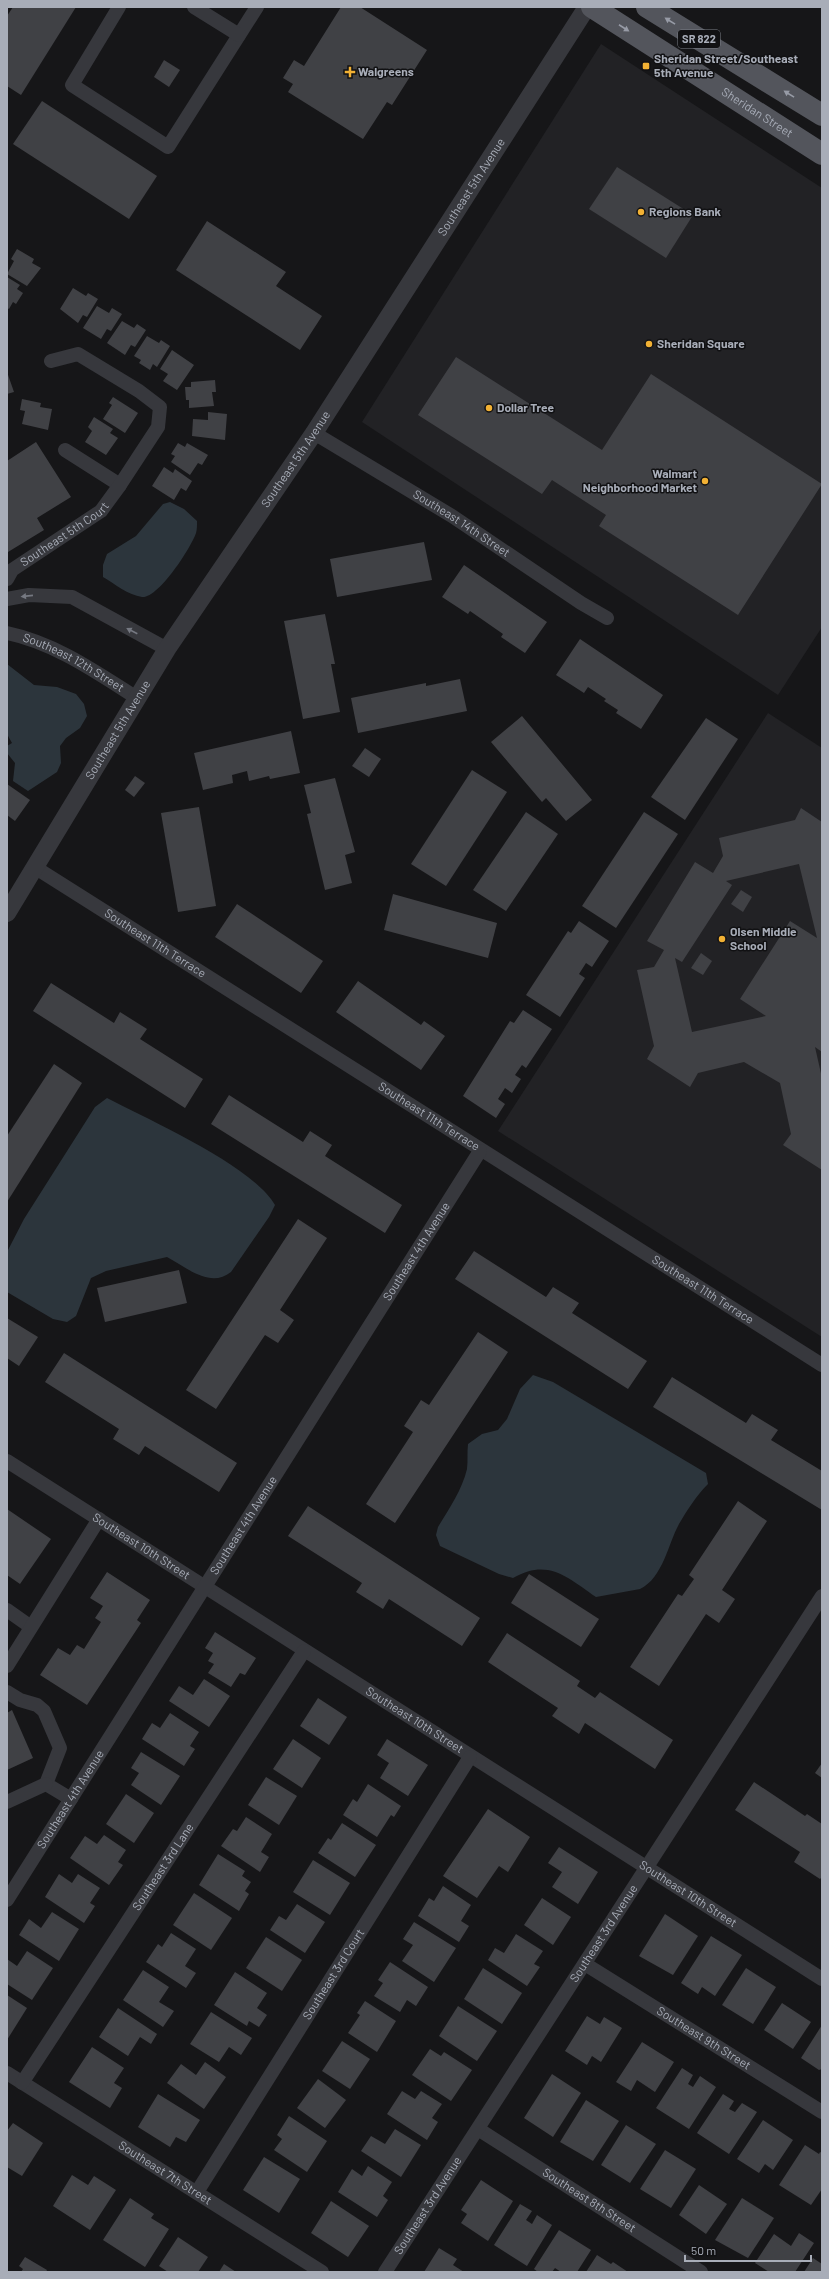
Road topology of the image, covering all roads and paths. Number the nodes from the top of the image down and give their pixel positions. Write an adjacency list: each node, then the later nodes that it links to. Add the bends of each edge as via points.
1 (119, 7): 7 (street, via 72,85 168,147)
2 (194, 7): 7 (street)
3 (257, 7): 7 (street)
4 (587, 7): 11 (street, Southeast 5th Avenue)
5 (592, 7): 9 (main road, Sheridan Street / SR 822, one-way to 9)
6 (648, 7): 8 (main road, SR 822, one-way to 6)
7 (239, 35)
8 (822, 115)
9 (822, 154)
10 (51, 361): 13 (street, Southeast 5th Court, via 78,354 139,391 160,407 158,427)
11 (314, 433): 16 (street, Southeast 14th Street, via 452,516); 18 (street, Southeast 5th Avenue)
12 (66, 450): 13 (street)
13 (120, 485): 14 (street, Southeast 5th Court, via 100,511 12,570)
14 (7, 579)
15 (7, 599): 18 (street, one-way to 15, via 72,597 29,595)
16 (607, 618)
17 (7, 633): 19 (street, Southeast 12th Street, via 59,651)
18 (167, 648): 19 (street, Southeast 5th Avenue)
19 (137, 698): 20 (street, Southeast 5th Avenue)
20 (36, 868): 21 (street, Southeast 5th Avenue); 22 (street, Southeast 11th Terrace)
21 (7, 913)
22 (480, 1151): 23 (street, Southeast 11th Terrace); 26 (street, Southeast 4th Avenue)
23 (822, 1365)
24 (7, 1461): 25 (street, Southeast 10th Street)
25 (99, 1519): 26 (street, Southeast 10th Street); 29 (street)
26 (206, 1587): 30 (street, Southeast 10th Street); 35 (street, Southeast 4th Avenue)
27 (822, 1596): 37 (street, Southeast 3rd Avenue)
28 (7, 1610): 29 (street)
29 (31, 1627): 31 (street)
30 (304, 1651): 33 (street, Southeast 10th Street); 42 (street, Southeast 3rd Lane)
31 (7, 1666)
32 (7, 1692): 34 (street, via 20,1700 37,1705 44,1711 60,1748)
33 (470, 1757): 37 (street, Southeast 10th Street); 45 (street, Southeast 3rd Court)
34 (46, 1784): 35 (street); 36 (street)
35 (71, 1800): 38 (street, Southeast 4th Avenue)
36 (7, 1802)
37 (646, 1868): 39 (street, Southeast 3rd Avenue); 40 (street, Southeast 10th Street)
38 (7, 1900)
39 (585, 1964): 43 (street, Southeast 9th Street); 44 (street, Southeast 3rd Avenue)
40 (822, 1979)
41 (7, 2073): 42 (street, Southeast 7th Street)
42 (22, 2083): 45 (street, Southeast 7th Street)
43 (822, 2112)
44 (478, 2129): 47 (street, Southeast 3rd Avenue); 48 (street, Southeast 8th Street)
45 (197, 2192): 46 (street, Southeast 7th Street)
46 (322, 2272)
47 (385, 2272)
48 (701, 2272)

